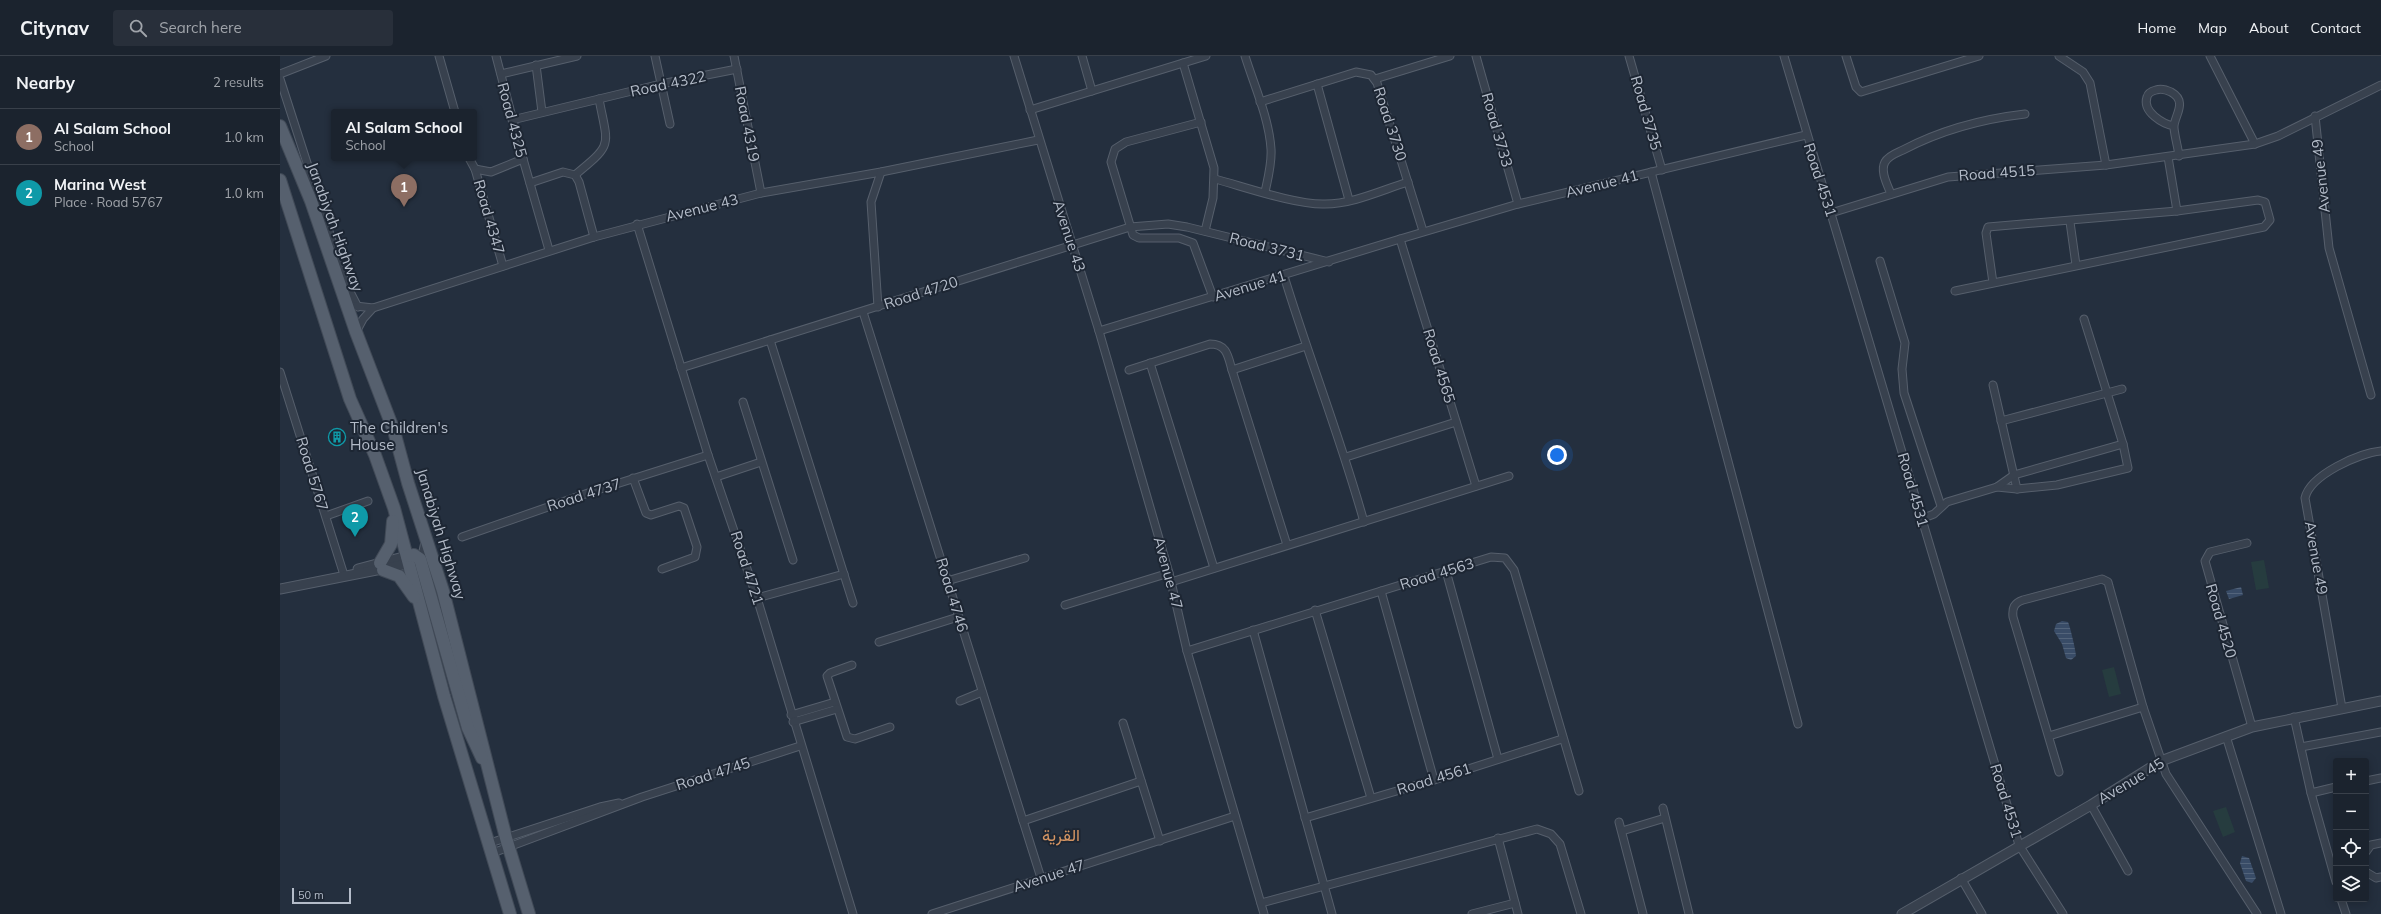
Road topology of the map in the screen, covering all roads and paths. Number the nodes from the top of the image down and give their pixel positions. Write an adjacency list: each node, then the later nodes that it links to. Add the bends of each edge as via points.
1 (326, 56): 22 (street)
2 (438, 56): 32 (street)
3 (496, 56): 23 (street, Road 4325)
4 (577, 56): 20 (street)
5 (655, 56): 26 (street)
6 (734, 56): 21 (street, Road 4319)
7 (1014, 56): 33 (street, Avenue 43)
8 (1082, 56): 29 (street)
9 (1206, 56): 19 (street)
10 (1245, 56): 31 (street)
11 (1450, 56): 25 (street)
12 (1476, 56): 63 (street, Road 3733)
13 (1629, 56): 51 (street, Road 3735)
14 (1784, 56): 42 (street, Road 4531)
15 (1846, 56): 16 (street, via 1856,87 1862,92)
16 (1979, 56)
17 (2059, 56): 49 (street, via 2083,72 2090,83)
18 (2210, 56): 44 (street)
19 (1183, 63): 29 (street); 38 (street)
20 (536, 65): 23 (street); 34 (street)
21 (737, 69): 26 (street, Road 4322); 60 (street, Road 4319)
22 (280, 74)
23 (501, 74): 37 (street, Road 4325)
24 (280, 79): 83 (street)
25 (1375, 79): 27 (street, Road 3730, via 1361,72); 57 (street, Road 3730)
26 (661, 84): 30 (street, Road 4322); 39 (street)
27 (1317, 84): 31 (street, Road 3730); 62 (street)
28 (2381, 84): 36 (street)
29 (1092, 91): 33 (street)
30 (599, 99): 34 (street, Road 4322); 54 (street, via 606,136 605,148)
31 (1260, 102): 59 (street, via 1271,148)
32 (454, 109)
33 (1030, 110): 43 (street, Avenue 43)
34 (542, 112): 37 (street, Road 4322)
35 (2025, 114): 61 (street, via 1992,118 1960,126 1892,155 1885,162 1883,169)
36 (2315, 116): 44 (street, Avenue 49, via 2278,136); 100 (street, Avenue 49, via 2329,248)
37 (512, 120): 47 (street, Road 4325)
38 (1201, 122): 55 (street, via 1212,158); 68 (street, via 1126,142 1115,149 1112,162)
39 (670, 124)
40 (280, 126): 83 (main road, Janabiyah Highway)
41 (2174, 126): 41 (street, via 2180,108 2174,94 2158,89 2150,92 2147,104 2151,112 2158,120); 45 (street)
42 (1806, 135): 51 (street, Avenue 41); 65 (street, Road 4531)
43 (1038, 140): 52 (street, Avenue 43); 73 (street, Avenue 43)
44 (2255, 144): 45 (street, Road 4515)
45 (2180, 156): 46 (street, Road 4515)
46 (2168, 157): 49 (street, Road 4515); 64 (street)
47 (522, 159): 50 (street, Road 4347, via 491,172); 58 (street, Road 4325)
48 (471, 161): 50 (street, Road 4347)
49 (2106, 165): 61 (street, Road 4515, via 1957,175)
50 (475, 169): 78 (street, Road 4347)
51 (1662, 170): 53 (street, Avenue 41)
52 (880, 172): 60 (street, Avenue 43); 84 (street, via 871,202)
53 (1651, 172): 63 (street, Avenue 41); 162 (street)
54 (575, 175): 58 (street, via 564,172); 71 (street)
55 (1215, 179): 59 (street, Road 3730); 69 (street)
56 (280, 180): 118 (main road, via 350,399)
57 (1408, 182): 62 (street, Road 3730); 70 (street, Road 3730)
58 (530, 183): 74 (street, Road 4325)
59 (1265, 192): 62 (street, Road 3730, via 1314,204)
60 (761, 193): 67 (street, Avenue 43)
61 (1891, 194): 65 (street, Road 4515)
62 (1348, 200)
63 (1518, 204): 70 (street, Avenue 41)
64 (2177, 211): 66 (street); 77 (street, via 2258,200 2268,206 2270,220 2264,227)
65 (1831, 213): 120 (street, Road 4531)
66 (2070, 222): 77 (street); 80 (street, via 1988,227 1986,233)
67 (637, 224): 71 (street, Avenue 43); 93 (street, Road 4721)
68 (1130, 227): 69 (street, Road 3731, via 1168,224); 73 (street, Road 3731); 82 (street, via 1133,235 1139,238 1184,239 1193,243)
69 (1205, 231): 76 (street, Road 3731)
70 (1423, 231): 72 (street, Avenue 41)
71 (594, 237): 74 (street, Avenue 43)
72 (1400, 239): 76 (street, Avenue 41); 103 (street, Road 4565)
73 (1072, 243): 84 (street, Road 4720); 88 (street, Avenue 43)
74 (549, 250): 78 (street, Avenue 43)
75 (1880, 261): 117 (street, via 1905,343 1902,369 1904,393)
76 (1329, 262): 79 (street, Avenue 41)
77 (2076, 265): 80 (street)
78 (503, 266): 85 (street, Avenue 43)
79 (1284, 276): 82 (street, Avenue 41); 91 (street)
80 (1993, 283): 81 (street)
81 (1955, 291)
82 (1213, 297): 88 (street, Avenue 41)
83 (352, 306): 85 (street, Avenue 43); 89 (main road, Janabiyah Highway)
84 (878, 307): 86 (street, Road 4720)
85 (373, 308): 89 (street)
86 (863, 312): 90 (street, Road 4720); 137 (street, Road 4746)
87 (2084, 319): 99 (street)
88 (1099, 331): 134 (street, Avenue 47)
89 (356, 332): 122 (main road, Janabiyah Highway, via 394,431)
90 (770, 340): 93 (street, Road 4720); 135 (street)
91 (1306, 346): 95 (street); 107 (street)
92 (1150, 363): 94 (street); 95 (street, via 1210,344 1218,344 1226,351); 131 (street)
93 (681, 368): 106 (street, Road 4721)
94 (1129, 370)
95 (1232, 370): 125 (street)
96 (280, 372): 119 (street, Road 5767)
97 (1993, 385): 102 (street)
98 (2122, 389): 99 (street)
99 (2106, 393): 102 (street); 104 (street)
100 (2371, 395)
101 (743, 402): 108 (street)
102 (2001, 421): 109 (street)
103 (1456, 422): 107 (street); 113 (street, Road 4565)
104 (2123, 444): 109 (street); 115 (street, via 2128,466 2126,470 2057,485)
105 (2379, 451): 156 (street, Avenue 49, via 2339,464 2307,490 2305,498)
106 (708, 456): 111 (street, Road 4721); 112 (street, Road 4737)
107 (1346, 457): 121 (street)
108 (761, 462): 111 (street); 129 (street)
109 (2014, 475): 114 (street); 115 (street)
110 (1509, 476): 113 (street)
111 (716, 477): 141 (street, Road 4721)
112 (633, 478): 123 (street, Road 4737); 132 (street, via 646,513 651,515 679,506 684,508 697,547 695,557)
113 (1476, 486): 121 (street)
114 (1997, 487): 115 (street); 117 (street)
115 (2018, 489)
116 (368, 501): 119 (street)
117 (1941, 506): 120 (street, via 1934,514)
118 (394, 508): 128 (main road); 130 (main road, via 391,544)
119 (326, 516): 136 (street, Road 5767)
120 (1921, 519): 195 (street, Road 4531)
121 (1364, 522): 125 (street)
122 (426, 537): 127 (street, via 426,551); 173 (main road, Janabiyah Highway, via 443,591)
123 (462, 537)
124 (2247, 543): 164 (street, Road 4520, via 2210,552 2205,561)
125 (1287, 545): 131 (street)
126 (1024, 558): 137 (street)
127 (420, 559): 128 (main road, via 414,555); 173 (main road, via 468,728 475,746)
128 (408, 560): 130 (street); 143 (main road)
129 (793, 560)
130 (382, 566): 136 (street); 143 (main road, via 399,576)
131 (1214, 568): 138 (street)
132 (662, 569)
133 (1446, 571): 140 (street, Road 4563); 168 (street, Road 4563, via 1491,557 1505,558 1511,563); 171 (street)
134 (1169, 573): 138 (street, Avenue 47); 144 (street)
135 (844, 574): 141 (street); 142 (street)
136 (344, 575): 139 (street)
137 (947, 581): 146 (street, Road 4746)
138 (1171, 582): 149 (street, Avenue 47)
139 (280, 589)
140 (1382, 591): 145 (street, Road 4563); 176 (street)
141 (757, 598): 158 (street, Road 4721)
142 (853, 603)
143 (419, 604): 197 (main road)
144 (1065, 605)
145 (1316, 610): 147 (street, Road 4563); 182 (street)
146 (958, 617): 148 (street); 151 (street, Road 4746)
147 (1253, 630): 149 (street, Road 4563); 186 (street)
148 (879, 642)
149 (1187, 651): 185 (street, Avenue 47)
150 (852, 665): 153 (street, via 827,676)
151 (982, 692): 154 (street); 188 (street, Road 4746)
152 (2381, 700): 156 (street, Avenue 45)
153 (834, 702): 157 (street); 158 (street)
154 (960, 702)
155 (2143, 707): 166 (street); 166 (street, via 2108,582 2102,579 2023,600 2015,604 2012,612); 172 (street)
156 (2342, 708): 159 (street, Avenue 45)
157 (837, 709): 160 (street); 163 (street, via 849,738 855,739)
158 (791, 715): 160 (street, Road 4721)
159 (2294, 717): 164 (street, Avenue 45); 170 (street)
160 (794, 722): 169 (street, Road 4721)
161 (1123, 723): 178 (street)
162 (1798, 724)
163 (890, 727)
164 (2252, 727): 167 (street, Avenue 45)
165 (2381, 732): 170 (street)
166 (2049, 736): 174 (street)
167 (2226, 736): 172 (street, Avenue 45); 223 (street)
168 (1562, 739): 171 (street, Road 4561); 180 (street, Road 4563)
169 (800, 746): 193 (street, Road 4745, via 625,803 600,807); 210 (street, Road 4721)
170 (2301, 747): 181 (street)
171 (1498, 759): 176 (street, Road 4561)
172 (2161, 761): 183 (street, Avenue 45); 222 (street, via 2166,774)
173 (489, 767): 193 (main road, Janabiyah Highway)
174 (2060, 772)
175 (2381, 778): 177 (street)
176 (1434, 780): 182 (street, Road 4561)
177 (2369, 780)
178 (1141, 781): 188 (street); 192 (street)
179 (2333, 788): 181 (street)
180 (1579, 791)
181 (2311, 792): 198 (street)
182 (1371, 798): 186 (street, Road 4561)
183 (2091, 805): 195 (street, Avenue 45); 199 (street)
184 (1662, 808): 187 (street)
185 (1236, 816): 192 (street, Avenue 47); 205 (street, Avenue 47)
186 (1305, 818): 204 (street)
187 (1665, 818): 190 (street); 218 (street)
188 (1023, 821): 202 (street, Road 4746)
189 (1620, 822): 190 (street)
190 (1622, 831): 217 (street)
191 (1498, 838): 204 (street); 207 (street); 216 (street, via 1537,829 1556,838 1563,851)
192 (1160, 840): 202 (street, Avenue 47)
193 (507, 842): 197 (street, Road 4745); 197 (street, Road 4745); 209 (main road, Janabiyah Highway)
194 (2381, 843): 196 (street)
195 (2019, 845): 203 (street, Avenue 45); 221 (street, Road 4531)
196 (2369, 848)
197 (489, 849): 208 (main road)
198 (2333, 868)
199 (2128, 871)
200 (2369, 874): 201 (street, via 2376,878)
201 (2381, 877)
202 (1041, 878): 211 (street, Avenue 47)
203 (1961, 878): 219 (street, Avenue 45); 220 (street)
204 (1325, 886): 205 (street); 213 (street)
205 (1261, 902): 212 (street, Avenue 47)
206 (2342, 902): 224 (street)
207 (1515, 903): 214 (street); 215 (street)
208 (510, 914)
209 (529, 914)
210 (853, 914)
211 (932, 914)
212 (1264, 914)
213 (1332, 914)
214 (1472, 914)
215 (1518, 914)
216 (1581, 914)
217 (1643, 914)
218 (1690, 914)
219 (1902, 914)
220 (1982, 914)
221 (2063, 914)
222 (2257, 914)
223 (2281, 914)
224 (2346, 914)

